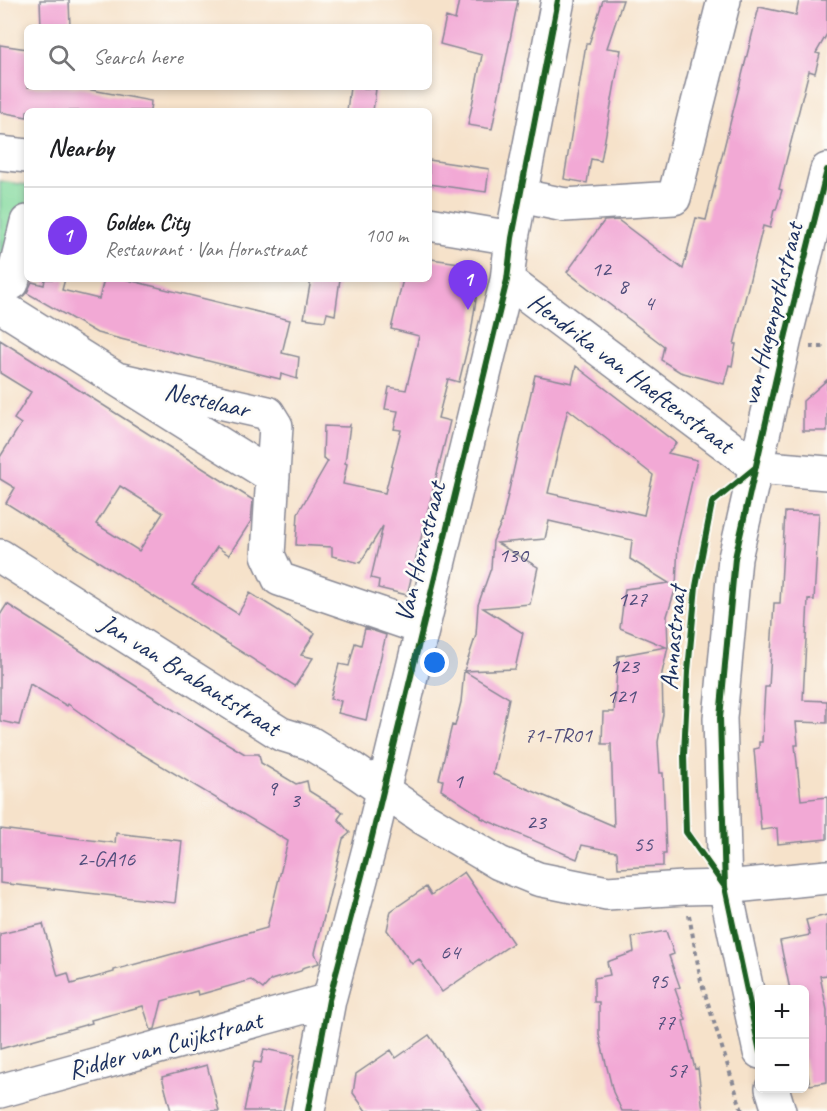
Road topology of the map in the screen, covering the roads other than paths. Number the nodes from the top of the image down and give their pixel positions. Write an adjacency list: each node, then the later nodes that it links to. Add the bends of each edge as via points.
1 (558, 0): 6 (street, Van Hornstraat)
2 (724, 0): 6 (street, via 674,198 565,205)
3 (0, 153): 4 (street)
4 (24, 156)
5 (827, 170): 13 (street, van Hugenpothstraat)
6 (521, 196): 9 (street, Van Hornstraat)
7 (432, 225): 9 (street)
8 (24, 232): 11 (street, Nestelaar)
9 (512, 238): 10 (street, Van Hornstraat)
10 (507, 280): 13 (street, Hendrika van Haeftenstraat); 17 (street, Van Hornstraat)
11 (6, 295): 12 (street, Nestelaar)
12 (117, 380): 15 (street, Nestelaar); 15 (street, Nestelaar, via 268,413 276,426)
13 (756, 467): 14 (street); 20 (street, via 735,558 720,718)
14 (827, 472)
15 (273, 477): 17 (street, Nestelaar, via 268,555 279,579)
16 (0, 556): 18 (street, Jan van Brabantstraat, via 281,734 310,744)
17 (422, 628): 18 (street, Van Hornstraat)
18 (383, 790): 20 (street, Jan van Brabantstraat, via 499,863 538,879 608,893); 21 (street, Van Hornstraat)
19 (827, 877): 20 (street, Jan van Brabantstraat)
20 (725, 887): 22 (street)
21 (329, 1000): 23 (street, Ridder van Cuijkstraat); 25 (street, Van Hornstraat)
22 (756, 1039)
23 (0, 1091)
24 (773, 1093): 26 (street)
25 (308, 1111)
26 (779, 1111)

